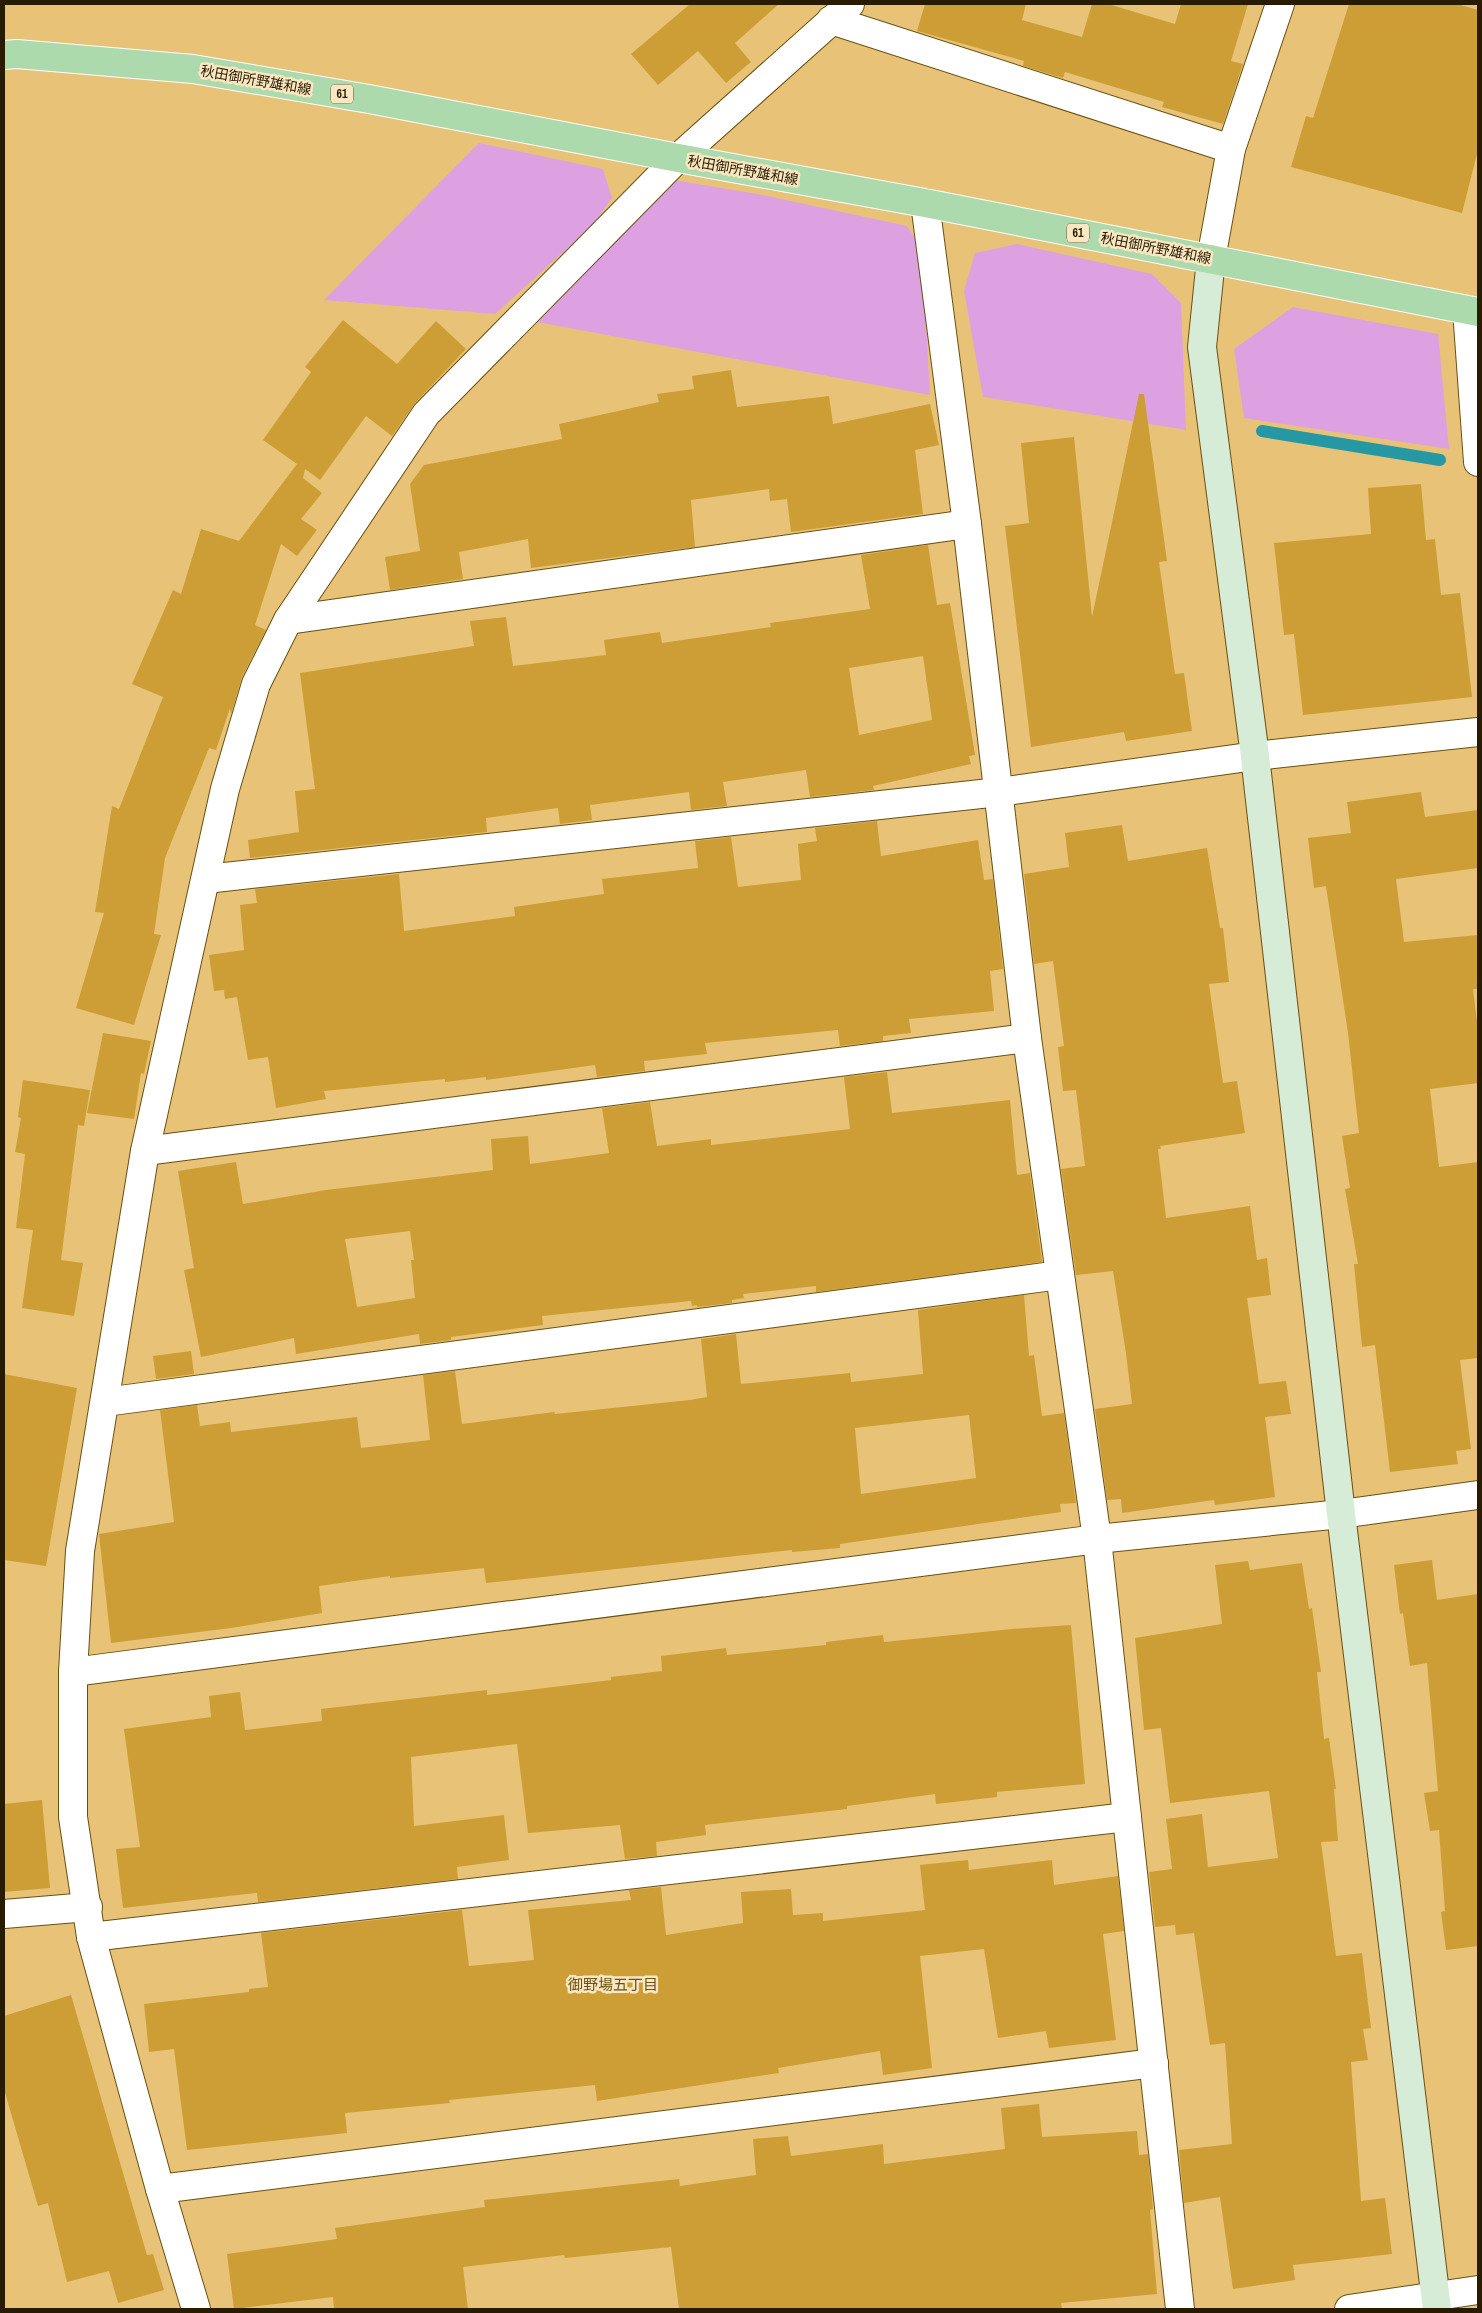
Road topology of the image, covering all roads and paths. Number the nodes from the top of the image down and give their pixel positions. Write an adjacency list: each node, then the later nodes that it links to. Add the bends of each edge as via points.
1 (1280, 4): 4 (street)
2 (840, 12): 4 (street); 5 (street)
3 (4, 55): 5 (main road, 秋田御所野雄和線 / 61, via 193,69)
4 (1231, 149): 7 (street)
5 (678, 158): 6 (main road, 秋田御所野雄和線 / 61); 11 (street, via 426,414)
6 (925, 203): 7 (main road, 秋田御所野雄和線 / 61); 10 (street)
7 (1211, 259): 8 (main road, 秋田御所野雄和線 / 61); 13 (street, via 1202,347)
8 (1472, 311): 9 (street)
9 (1478, 462)
10 (967, 524): 11 (street); 14 (street)
11 (288, 620): 15 (street, via 256,684 224,789)
12 (1478, 732): 13 (street)
13 (1255, 756): 14 (street); 21 (street)
14 (999, 792): 15 (street); 16 (street)
15 (206, 879): 17 (street)
16 (1027, 1038): 17 (street); 18 (street)
17 (145, 1151): 19 (street)
18 (1060, 1275): 19 (street); 22 (street)
19 (105, 1402): 23 (street, via 80,1551)
20 (1478, 1495): 21 (street)
21 (1341, 1514): 22 (street); 31 (street)
22 (1097, 1539): 23 (street); 24 (street)
23 (73, 1672): 25 (street, via 73,1818)
24 (1127, 1817): 27 (street); 28 (street)
25 (88, 1907): 26 (street); 27 (street)
26 (4, 1914)
27 (91, 1937): 29 (street)
28 (1154, 2063): 29 (street); 33 (street)
29 (160, 2188): 32 (street)
30 (1478, 2290): 31 (street)
31 (1436, 2302): 34 (street)
32 (196, 2309)
33 (1180, 2309)
34 (1349, 2309)

